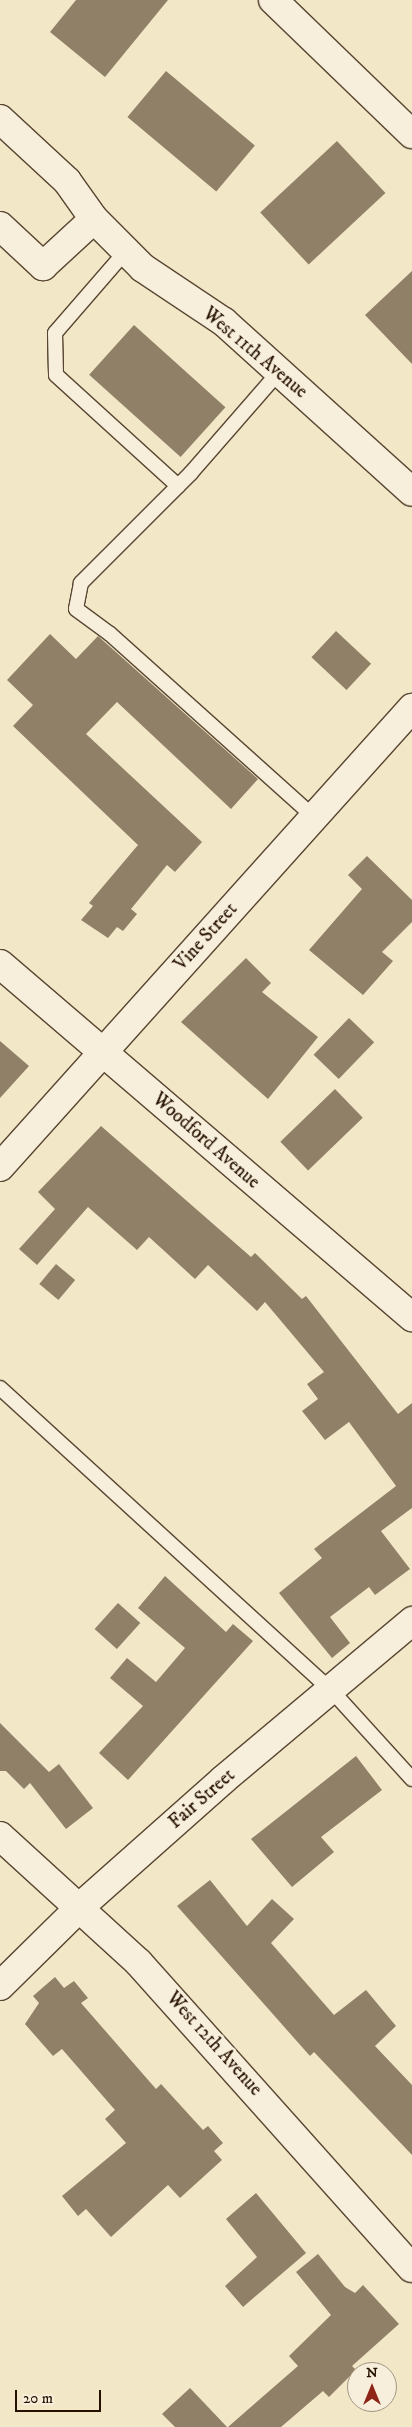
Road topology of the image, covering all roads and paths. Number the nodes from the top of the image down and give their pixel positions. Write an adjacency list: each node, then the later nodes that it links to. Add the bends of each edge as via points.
1 (272, 0): 3 (street)
2 (0, 119): 4 (street, West 11th Avenue, via 67,181)
3 (412, 134)
4 (94, 219): 5 (street, via 43,266); 6 (street, West 11th Avenue)
5 (0, 226)
6 (126, 251): 7 (street, West 11th Avenue, via 143,268 224,322); 8 (lane, via 55,333 56,375)
7 (279, 372): 8 (lane); 9 (street, West 11th Avenue)
8 (178, 486): 11 (lane, via 81,583 76,609 110,634)
9 (412, 492)
10 (412, 708): 11 (street, Vine Street)
11 (314, 817): 13 (street, Vine Street)
12 (0, 964): 13 (street, Woodford Avenue)
13 (101, 1053): 14 (street, Vine Street); 15 (street, Woodford Avenue)
14 (0, 1167)
15 (408, 1307)
16 (0, 1388): 18 (lane)
17 (412, 1621): 18 (street, Fair Street)
18 (332, 1690): 19 (lane); 21 (street, Fair Street)
19 (412, 1779)
20 (0, 1836): 21 (street, West 12th Avenue)
21 (81, 1906): 22 (street, Fair Street); 23 (street, West 12th Avenue, via 162,1988)
22 (0, 1986)
23 (412, 2268)

